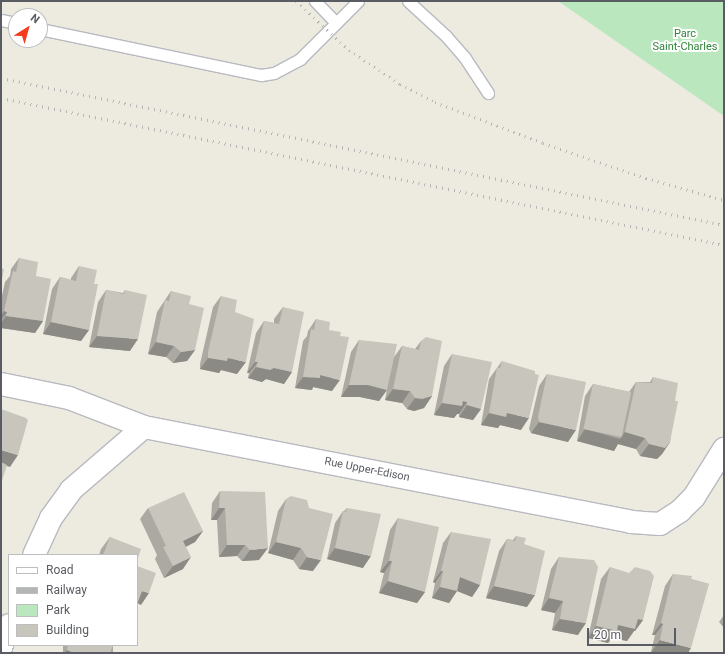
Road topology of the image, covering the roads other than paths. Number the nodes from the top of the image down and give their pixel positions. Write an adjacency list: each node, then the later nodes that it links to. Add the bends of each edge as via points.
1 (315, 1): 4 (lane)
2 (358, 1): 4 (lane)
3 (408, 1): 6 (lane, via 446,36 465,58)
4 (336, 23): 5 (lane, via 300,59 274,73 261,75)
5 (48, 30)
6 (488, 93)
7 (1, 384): 8 (street, Rue Upper-Edison, via 69,398)
8 (144, 426): 9 (street, Rue Upper-Edison, via 631,522 660,524 680,512 694,497); 10 (street, via 71,490 51,518)
9 (724, 449)
10 (34, 554)
11 (8, 628): 12 (street)
12 (1, 648)

